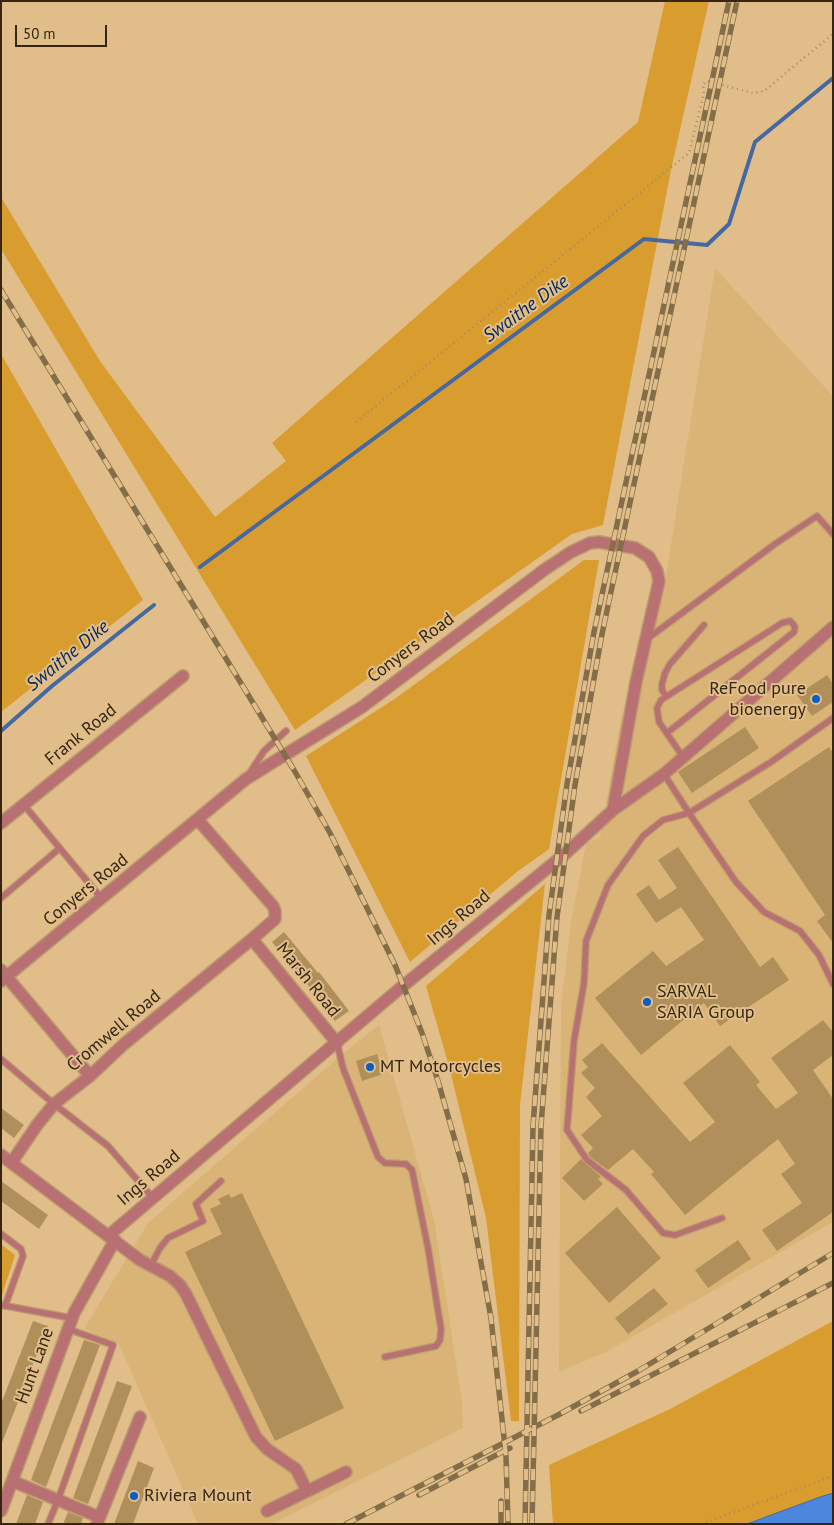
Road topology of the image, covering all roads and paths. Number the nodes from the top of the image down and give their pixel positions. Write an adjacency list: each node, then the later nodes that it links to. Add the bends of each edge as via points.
1 (833, 34): 2 (path, via 764,91 753,93 707,82 703,84 704,93 690,153)
2 (356, 422)
3 (833, 534): 6 (lane, via 817,516)
4 (704, 625): 8 (lane, via 665,673 662,690)
5 (833, 627): 12 (street, Ings Road)
6 (645, 640): 14 (street, Conyers Road, via 659,581 657,571 649,557 635,548 590,543 544,570 362,707); 16 (street, Conyers Road)
7 (183, 676): 15 (street, Frank Road)
8 (666, 696): 11 (lane, via 657,708 657,715); 11 (lane, via 782,623 790,621 796,628)
9 (833, 718): 17 (lane, via 771,762)
10 (286, 731): 14 (lane, via 264,751)
11 (667, 734): 12 (lane)
12 (684, 757): 13 (street, Ings Road)
13 (664, 774): 16 (street, Ings Road); 17 (lane)
14 (246, 779): 18 (street, Conyers Road)
15 (23, 804): 19 (street, Frank Road); 20 (lane)
16 (613, 810): 26 (street, Ings Road, via 566,853)
17 (689, 813): 25 (lane, via 736,882 764,912 800,931 819,955); 34 (lane, via 662,820 643,836 608,885 586,941 567,1130 587,1160 626,1190 663,1233 675,1235)
18 (198, 820): 22 (street, Conyers Road); 23 (street, Cromwell Road, via 275,911 272,923)
19 (1, 823)
20 (60, 848): 21 (lane); 22 (lane)
21 (1, 898)
22 (102, 899): 24 (street, Conyers Road)
23 (252, 939): 26 (street, Marsh Road); 28 (street, Cromwell Road)
24 (3, 976): 28 (street)
25 (833, 984)
26 (337, 1043): 33 (street, Ings Road); 40 (lane, via 343,1068 378,1157 385,1163 406,1164 412,1170 442,1329 436,1346)
27 (1, 1059): 29 (lane)
28 (90, 1076): 29 (street, Cromwell Road)
29 (54, 1104): 31 (street, Cromwell Road); 33 (lane, via 108,1146)
30 (1, 1155): 31 (street)
31 (12, 1162): 36 (street)
32 (221, 1181): 37 (lane, via 196,1204 203,1222 168,1238)
33 (152, 1198): 36 (street, Ings Road)
34 (722, 1218)
35 (1, 1234): 38 (lane, via 20,1249 23,1256)
36 (112, 1238): 37 (street); 39 (street, Hunt Lane)
37 (151, 1265): 45 (street, via 170,1276 186,1294 256,1437 296,1469)
38 (3, 1306): 39 (lane)
39 (69, 1324): 44 (street, Hunt Lane); 46 (lane, via 113,1345)
40 (385, 1357)
41 (140, 1417): 49 (street)
42 (346, 1472): 45 (street)
43 (833, 1476): 51 (path)
44 (12, 1480): 46 (street); 47 (street, Hunt Lane)
45 (307, 1492): 48 (street)
46 (58, 1500): 49 (street); 50 (lane)
47 (1, 1511)
48 (267, 1511)
49 (98, 1520)
50 (48, 1524)
51 (701, 1524)

